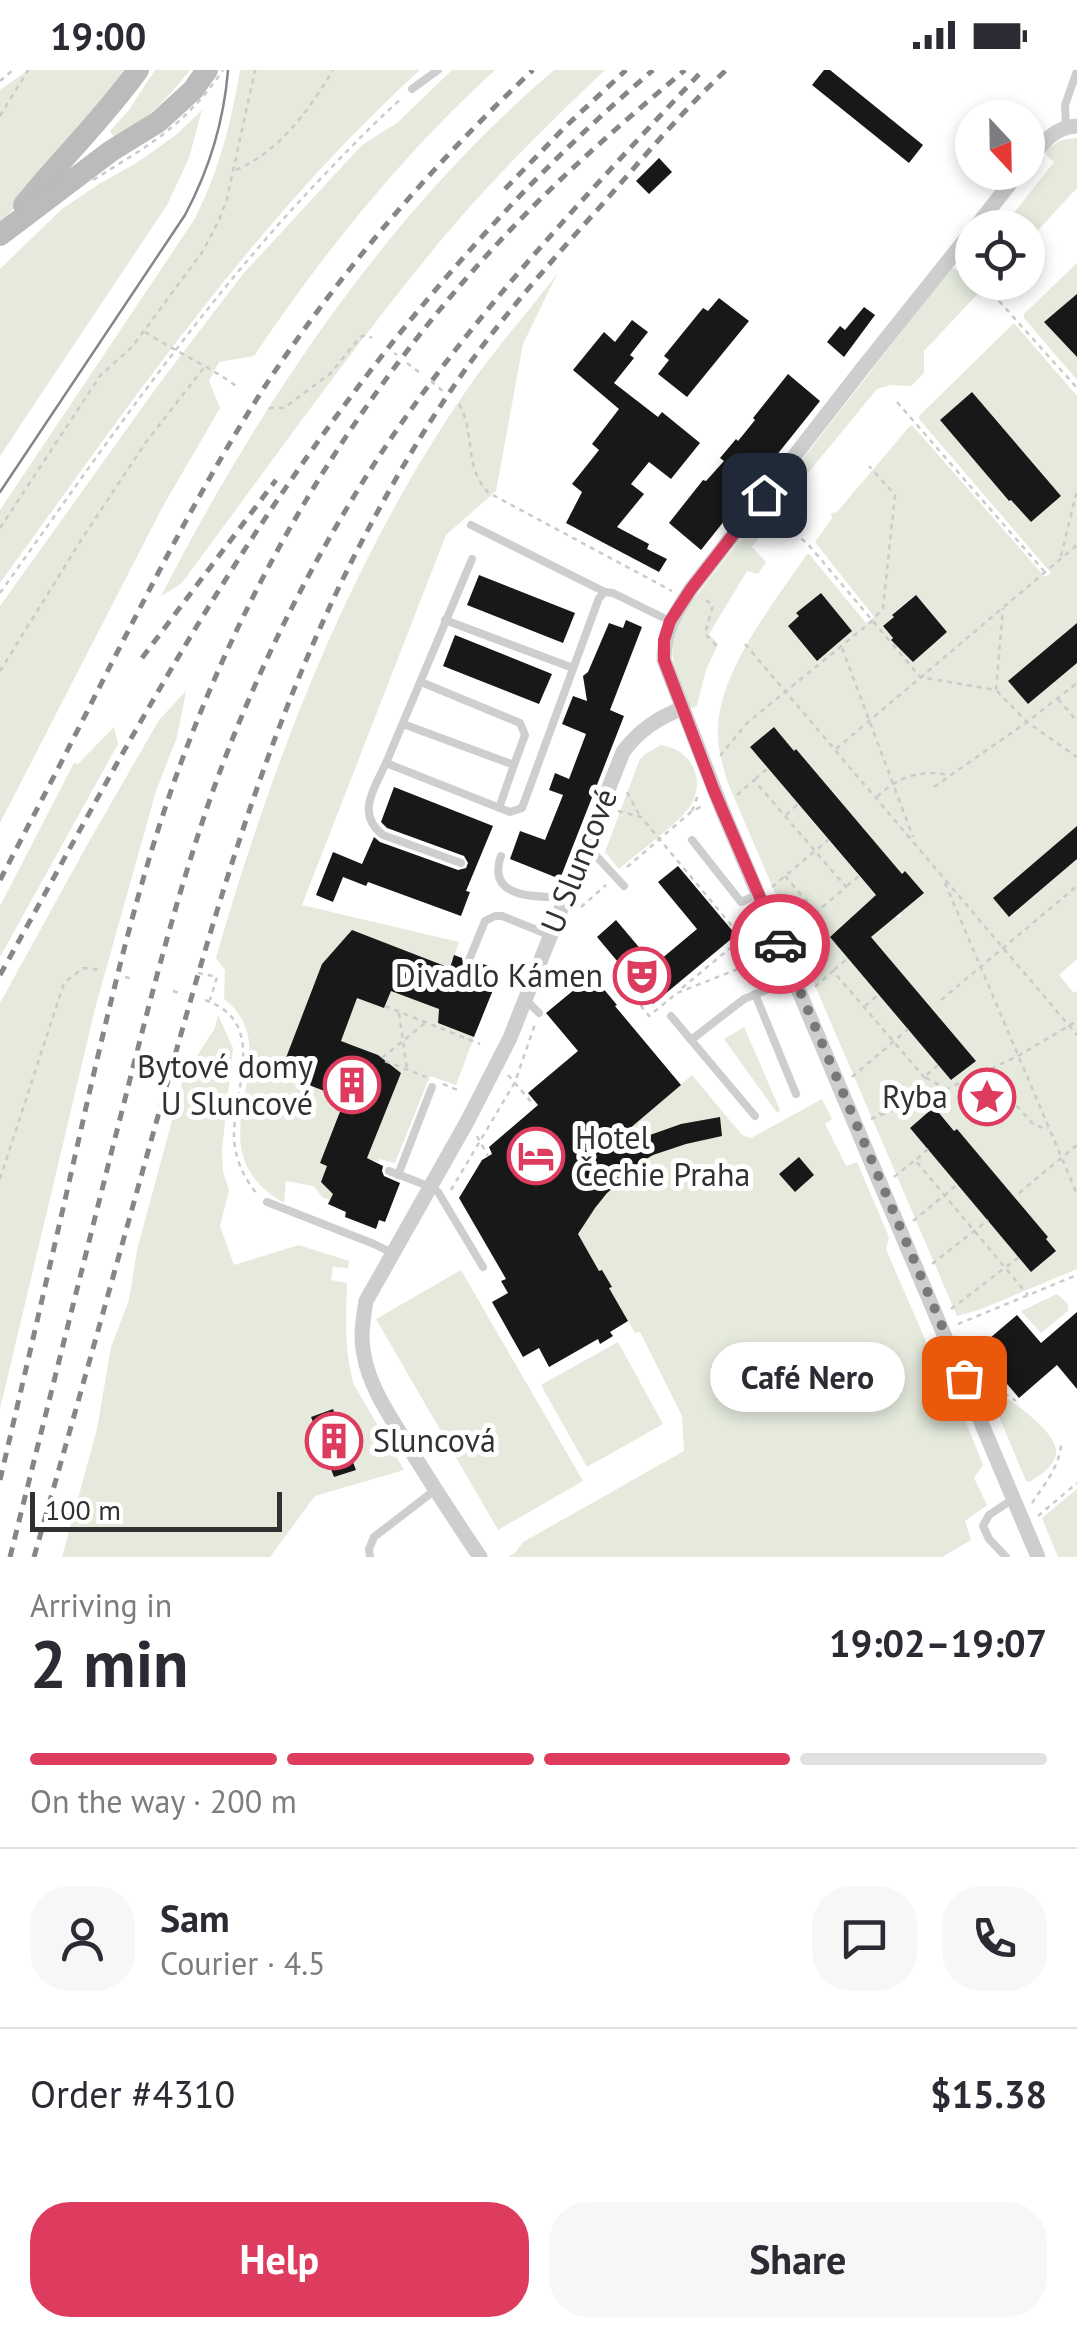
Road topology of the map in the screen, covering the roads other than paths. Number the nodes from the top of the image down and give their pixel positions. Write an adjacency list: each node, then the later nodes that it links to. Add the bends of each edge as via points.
1 (138, 70): 10 (main road)
2 (207, 70): 10 (main road, via 158,122)
3 (438, 70): 5 (lane)
4 (1077, 72): 6 (lane, via 1065,106)
5 (412, 89)
6 (1072, 126): 7 (street)
7 (1045, 141)
8 (1005, 190): 9 (street)
9 (989, 210)
10 (0, 235)
11 (955, 253): 16 (street)
12 (470, 525): 14 (lane)
13 (472, 558): 15 (lane)
14 (606, 592): 16 (lane); 17 (lane)
15 (445, 620): 17 (lane); 18 (lane)
16 (670, 621): 19 (street, via 664,660)
17 (573, 668): 22 (lane)
18 (420, 682): 20 (lane); 21 (lane, via 520,723)
19 (683, 708): 27 (street, U Sluncové, via 636,734 623,752); 31 (street, via 722,809)
20 (403, 724): 23 (lane); 24 (lane)
21 (525, 735): 22 (lane); 24 (lane)
22 (546, 741): 25 (lane, via 522,808)
23 (386, 762): 25 (lane); 29 (lane, via 368,801 376,830)
24 (514, 765): 25 (lane)
25 (498, 808)
26 (692, 840): 31 (lane, via 741,902)
27 (586, 844): 30 (lane); 32 (street, U Sluncové)
28 (501, 856): 32 (lane, via 498,874 517,894)
29 (462, 863)
30 (624, 886)
31 (765, 891): 35 (street)
32 (564, 897): 33 (street, U Sluncové)
33 (549, 935): 34 (lane, via 502,916 490,918); 37 (street, U Sluncové)
34 (469, 960)
35 (794, 978): 36 (lane); 49 (street)
36 (755, 994): 40 (lane); 42 (lane)
37 (526, 1000): 38 (lane); 44 (street, U Sluncové)
38 (539, 1014)
39 (671, 1016): 40 (lane)
40 (691, 1040): 43 (lane)
41 (432, 1087): 44 (lane, via 394,1173)
42 (796, 1094)
43 (755, 1116)
44 (431, 1187): 46 (street, U Sluncové); 47 (lane)
45 (267, 1202): 46 (lane)
46 (392, 1253): 48 (street, U Sluncové, via 366,1302 363,1353 385,1408)
47 (483, 1267)
48 (435, 1490): 50 (lane, via 374,1537); 51 (street, U Sluncové)
49 (1013, 1499): 52 (lane, via 983,1526); 53 (street)
50 (370, 1557)
51 (480, 1557)
52 (1006, 1557)
53 (1038, 1557)

